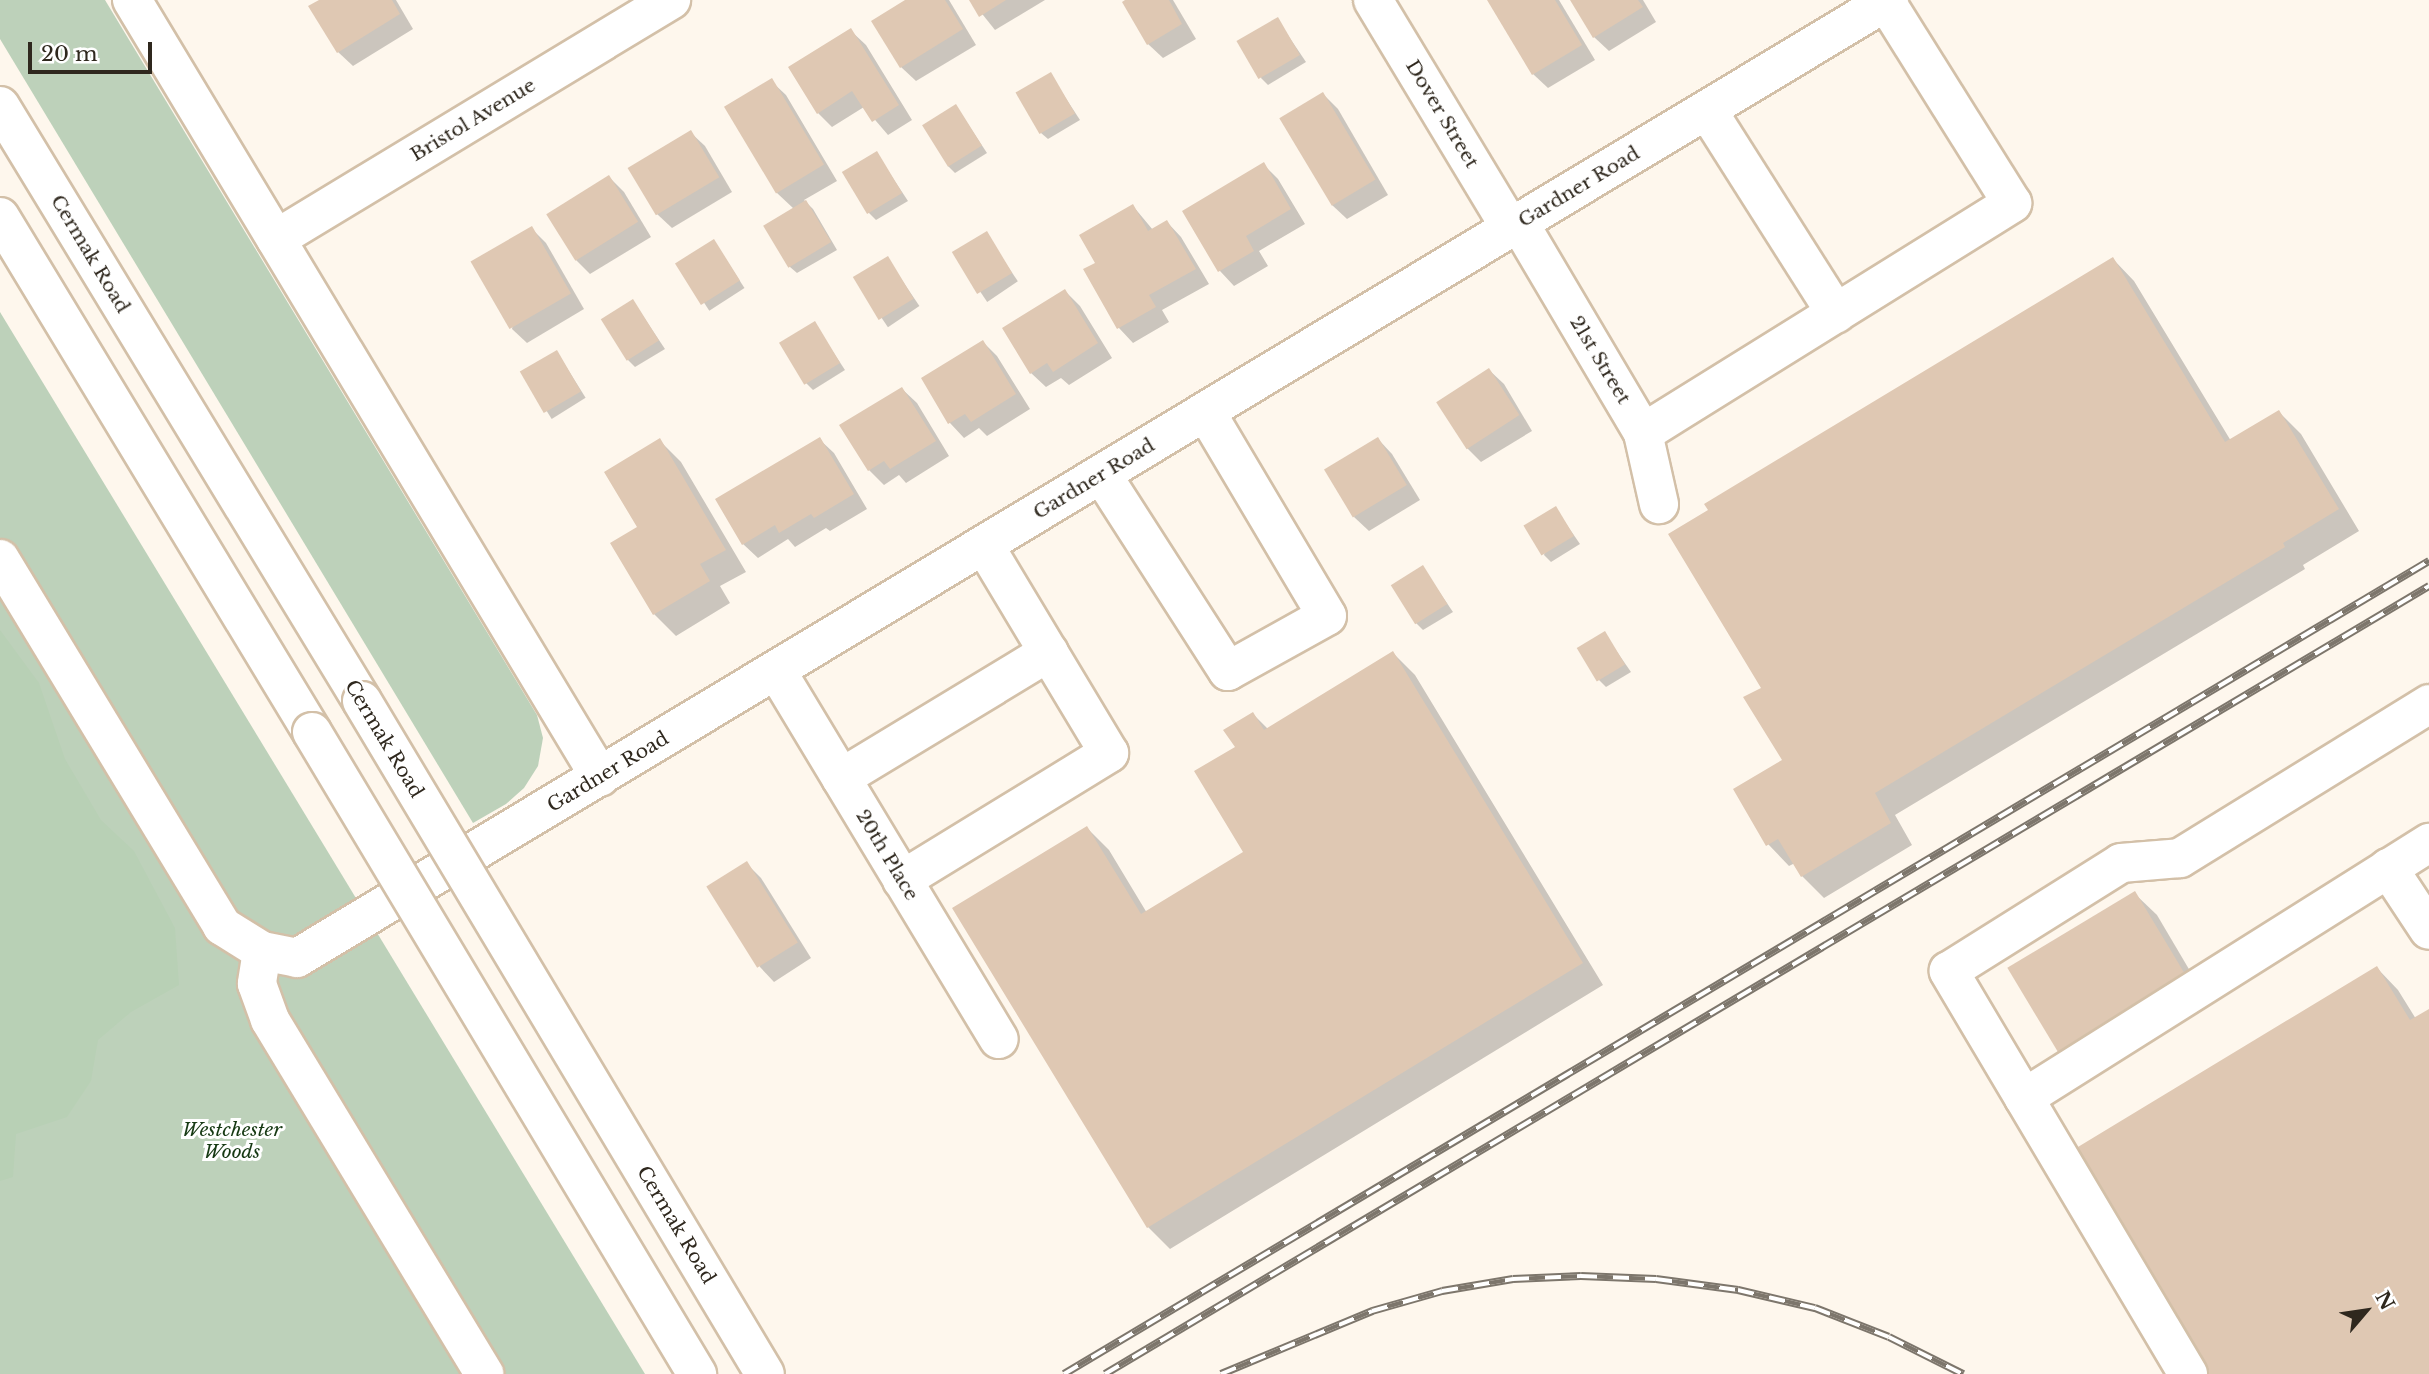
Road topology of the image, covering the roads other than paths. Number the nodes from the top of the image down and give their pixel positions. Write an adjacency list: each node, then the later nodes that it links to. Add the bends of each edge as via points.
1 (131, 0): 9 (street)
2 (671, 0): 9 (street, Bristol Avenue)
3 (1373, 0): 8 (street, Dover Street)
4 (1888, 1): 6 (street, Gardner Road); 10 (street, via 2012,203)
5 (0, 106): 31 (street, Cermak Road, bridge)
6 (1707, 110): 8 (street, Gardner Road); 10 (street)
7 (0, 217): 30 (street, bridge)
8 (1515, 226): 11 (street, Gardner Road); 12 (street, 21st Street)
9 (276, 239): 20 (street)
10 (1836, 313): 12 (street)
11 (1206, 412): 13 (street, Gardner Road); 13 (street, via 1327,616 1228,671)
12 (1643, 433): 14 (street, 21st Street)
13 (1102, 475): 15 (street, Gardner Road)
14 (1659, 504)
15 (984, 545): 17 (street); 18 (street, Gardner Road)
16 (0, 559): 26 (street, via 222,926)
17 (1049, 653): 21 (street); 24 (street, via 1109,753)
18 (776, 670): 20 (street, Gardner Road); 21 (street, 20th Place)
19 (2429, 704): 28 (street, via 2180,858 2121,863 1949,971)
20 (600, 777): 26 (street, Gardner Road)
21 (841, 778): 24 (street, 20th Place)
22 (2429, 843): 23 (street)
23 (2388, 869): 25 (street); 28 (street)
24 (902, 880): 27 (street, 20th Place)
25 (2429, 930)
26 (280, 954): 29 (street, via 257,984 270,1020)
27 (999, 1039)
28 (2024, 1098): 32 (street)
29 (484, 1374)
30 (697, 1374)
31 (765, 1374)
32 (2188, 1374)

